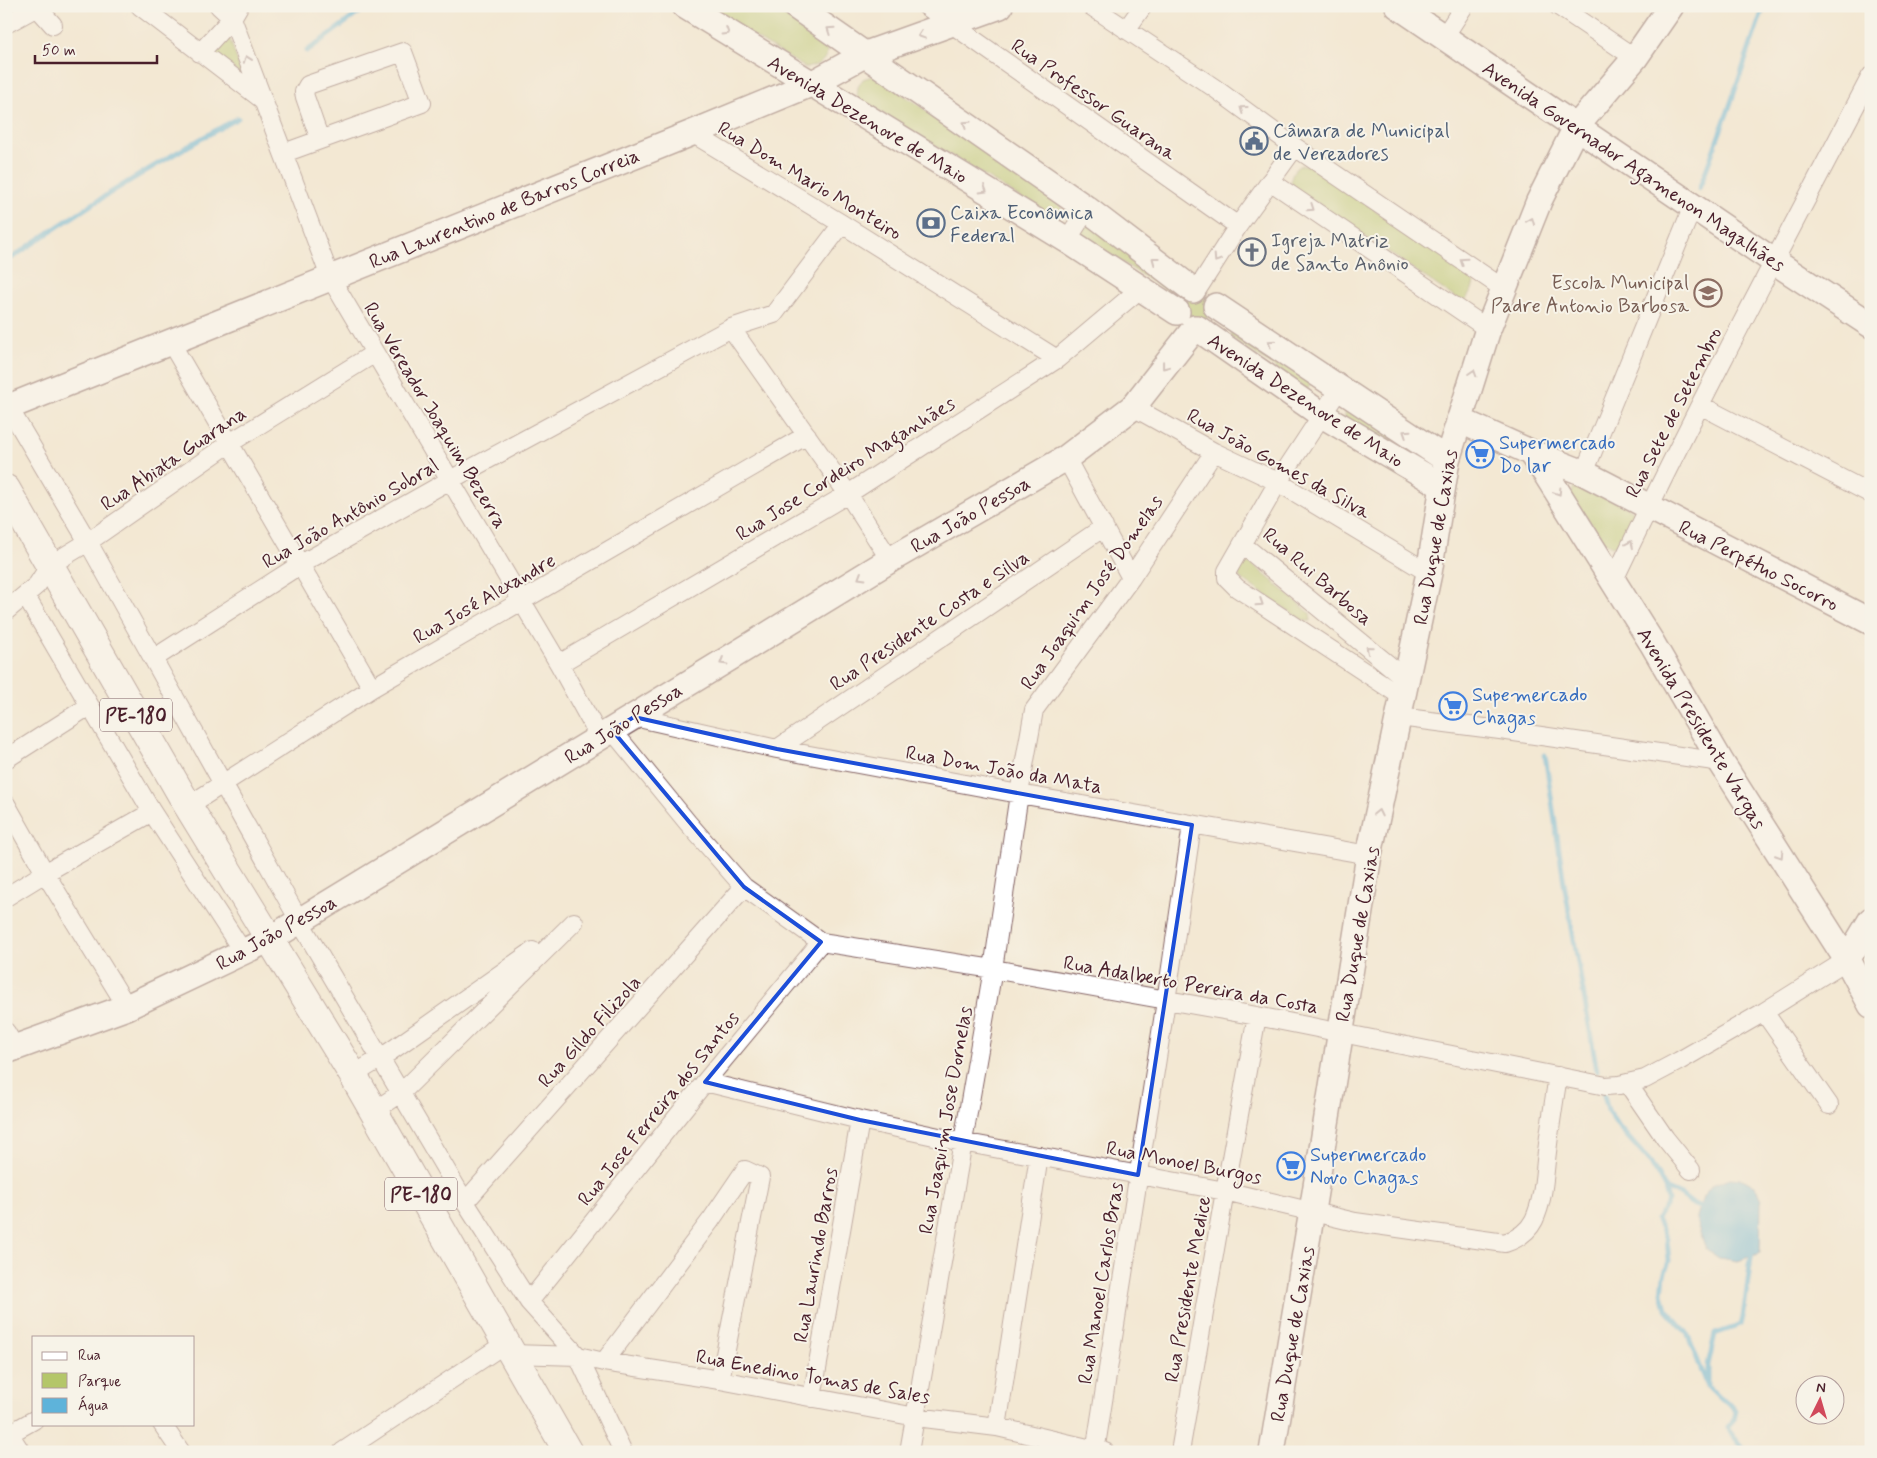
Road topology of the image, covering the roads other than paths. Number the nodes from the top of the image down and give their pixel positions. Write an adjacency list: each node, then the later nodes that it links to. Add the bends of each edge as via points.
1 (140, 6): 18 (street)
2 (685, 6): 22 (street, Avenida Dezenove de Maio, one-way to 22)
3 (795, 6): 19 (street, one-way to 3)
4 (926, 6): 14 (street, Rua Professor Guarana)
5 (1000, 6): 14 (street, Rua Laurentino de Barros Correia)
6 (1091, 6): 16 (street)
7 (1142, 6): 16 (street)
8 (1398, 6): 17 (street, Avenida Governador Agamenon Magalhães)
9 (1464, 6): 17 (street)
10 (1558, 6): 20 (street)
11 (1671, 6): 20 (street, Rua Duque de Caxias)
12 (230, 10): 18 (street); 23 (street, Rua Vereador Joaquim Bezerra, one-way to 12)
13 (6, 24): 15 (street, via 37,6)
14 (950, 24): 19 (street, Rua Laurentino de Barros Correia, one-way to 19); 33 (street, Rua Professor Guarana)
15 (53, 25)
16 (1126, 30): 27 (street, one-way to 16, via 1213,87)
17 (1444, 37): 24 (street, Avenida Governador Agamenon Magalhães)
18 (200, 53): 23 (street)
19 (866, 54): 22 (street, Rua Laurentino de Barros Correia); 31 (street, one-way to 19)
20 (1635, 58): 24 (street, Rua Duque de Caxias)
21 (1869, 82): 35 (street, Rua Sete de Setembro)
22 (811, 84): 25 (street, Rua Laurentino de Barros Correia); 34 (street, Avenida Dezenove de Maio, one-way to 34)
23 (263, 100): 28 (street, Rua Vereador Joaquim Bezerra)
24 (1576, 126): 30 (street, Avenida Governador Agamenon Magalhães); 37 (street, Rua Duque de Caxias, one-way to 24, via 1539,201)
25 (692, 133): 32 (street, Rua Dom Mario Monteiro); 36 (street, Rua Laurentino de Barros Correia)
26 (320, 140): 26 (street, via 422,103 403,52 308,85 305,97); 28 (street)
27 (1295, 147): 29 (street); 37 (street, one-way to 27)
28 (284, 153): 36 (street, Rua Vereador Joaquim Bezerra)
29 (1270, 181): 33 (street); 44 (street, one-way to 44)
30 (1693, 206): 35 (street, Avenida Governador Agamenon Magalhães); 60 (street)
31 (1087, 209): 34 (street); 39 (street, one-way to 31)
32 (842, 224): 43 (street, Rua João Antônio Sobral, via 774,314); 47 (street, Rua Dom Mario Monteiro)
33 (1238, 226): 39 (street, one-way to 39)
34 (1067, 240): 38 (street, Avenida Dezenove de Maio)
35 (1774, 262): 42 (street, Avenida Governador Agamenon Magalhães); 49 (street, Rua Sete de Setembro)
36 (330, 277): 45 (street, Rua Laurentino de Barros Correia); 46 (street, Rua Vereador Joaquim Bezerra)
37 (1504, 289): 44 (street, Rua Duque de Caxias)
38 (1140, 290): 41 (street, Avenida Dezenove de Maio); 47 (street, Rua Jose Cordeiro Maganhães)
39 (1195, 290): 40 (street, via 1209,294); 41 (street, via 1185,294 1177,306)
40 (1216, 306): 41 (street, via 1216,314 1205,326); 48 (street, Avenida Dezenove de Maio, one-way to 40)
41 (1190, 323): 50 (street, Rua João Pessoa, one-way to 50); 52 (street, Avenida Dezenove de Maio)
42 (1871, 325)
43 (732, 328): 54 (street); 61 (street, Rua João Antônio Sobral)
44 (1488, 329): 53 (street, Rua Duque de Caxias, one-way to 44)
45 (171, 344): 51 (street, Rua Laurentino de Barros Correia); 55 (street)
46 (375, 353): 55 (street, Rua Abiata Guarana); 61 (street, Rua Vereador Joaquim Bezerra)
47 (1057, 359): 65 (street, Rua Jose Cordeiro Maganhães)
48 (1339, 389): 52 (street, Rua Rui Barbosa); 59 (street, Avenida Dezenove de Maio, one-way to 48)
49 (1700, 405): 66 (street); 67 (street, Rua Sete de Setembro)
50 (1133, 407): 56 (street, Rua João Gomes da Silva); 58 (street, Rua João Pessoa)
51 (8, 408): 69 (street)
52 (1322, 415): 62 (street, Rua Rui Barbosa); 63 (street, Avenida Dezenove de Maio)
53 (1459, 420): 57 (street, Rua Perpétuo Socorro); 59 (street, Rua Duque de Caxias)
54 (807, 435): 65 (street); 78 (street, Rua José Alexandre)
55 (230, 443): 69 (street, Rua Abiata Guarana); 72 (street)
56 (1214, 452): 62 (street, Rua João Gomes da Silva); 75 (street, Rua Joaquim José Domelas)
57 (1530, 452): 60 (street, Rua Perpétuo Socorro); 76 (street, Avenida Presidente Vargas, one-way to 76)
58 (1066, 458): 68 (street); 71 (street, Rua João Pessoa)
59 (1447, 460): 63 (street, Rua Duque de Caxias)
60 (1584, 472): 67 (street, Rua Perpétuo Socorro)
61 (450, 480): 72 (street, Rua João Antônio Sobral); 78 (street, Rua Vereador Joaquim Bezerra)
62 (1278, 482): 70 (street, Rua Rui Barbosa); 74 (street, Rua João Gomes da Silva)
63 (1442, 486): 74 (street, Rua Duque de Caxias)
64 (6, 489): 73 (main road, PE-180)
65 (848, 494): 71 (street); 82 (street, Rua Jose Cordeiro Maganhães)
66 (1871, 494)
67 (1648, 507): 76 (street, Rua Sete de Setembro, one-way to 67); 80 (street, Rua Perpétuo Socorro)
68 (1104, 526): 75 (street); 88 (street, Rua Presidente Costa e Silva)
69 (88, 542): 73 (street, Rua Abiata Guarana); 81 (street)
70 (1243, 545): 84 (street, Rua Rui Barbosa, one-way to 70); 84 (street, one-way to 84, via 1227,571 1226,578 1231,583)
71 (890, 560): 86 (street, Rua João Pessoa, one-way to 86)
72 (301, 564): 81 (street, Rua João Antônio Sobral); 83 (street)
73 (50, 565): 77 (street, Rua Abiata Guarana); 94 (main road, PE-180)
74 (1430, 573): 84 (street, Rua Duque de Caxias)
75 (1131, 578): 92 (street, Rua Joaquim José Domelas, via 1034,710)
76 (1613, 582): 90 (street, Avenida Presidente Vargas)
77 (26, 595): 79 (street, Rua Abiata Guarana); 85 (street)
78 (522, 601): 82 (street, Rua Vereador Joaquim Bezerra); 83 (street, Rua José Alexandre)
79 (6, 611)
80 (1871, 622)
81 (153, 659): 91 (street)
82 (559, 664): 87 (street, Rua Vereador Joaquim Bezerra)
83 (372, 688): 91 (street, Rua José Alexandre)
84 (1403, 698): 90 (street, via 1500,730); 97 (street, Rua Duque de Caxias, one-way to 84)
85 (89, 706): 89 (street); 95 (street)
86 (634, 717): 87 (street, Rua João Pessoa); 88 (street, Rua Dom João da Mata)
87 (606, 734): 99 (street, Rua Adalberto Pereira da Costa); 102 (street, Rua João Pessoa)
88 (778, 749): 92 (street, Rua Dom João da Mata)
89 (6, 759)
90 (1721, 762): 106 (street, Avenida Presidente Vargas, one-way to 106)
91 (222, 784): 94 (street, Rua José Alexandre); 102 (street)
92 (1019, 794): 96 (street, Rua Dom João da Mata); 107 (street, Rua Joaquim Jose Dornelas)
93 (6, 804): 98 (street)
94 (188, 806): 103 (main road, PE-180)
95 (152, 812): 98 (street); 105 (street)
96 (1192, 825): 97 (street, Rua Dom João da Mata); 109 (street, Rua Manoel Carlos Bras)
97 (1369, 854): 113 (street, Rua Duque de Caxias)
98 (45, 872): 100 (street); 110 (street)
99 (744, 887): 104 (street, Rua Adalberto Pereira da Costa); 129 (street, Rua Gildo Filizola)
100 (6, 897)
101 (1871, 920): 106 (street)
102 (300, 922): 103 (street, Rua João Pessoa); 115 (street)
103 (270, 939): 105 (street, Rua João Pessoa); 116 (main road, PE-180)
104 (821, 942): 107 (street, Rua Adalberto Pereira da Costa); 118 (street, Rua Jose Ferreira dos Santos)
105 (243, 952): 110 (street, Rua João Pessoa)
106 (1847, 960): 108 (street, Avenida Presidente Vargas); 111 (street, Rua Adalberto Pereira da Costa)
107 (993, 969): 109 (street, Rua Adalberto Pereira da Costa); 124 (street, Rua Joaquim Jose Dornelas)
108 (1869, 995)
109 (1166, 1001): 112 (street, Rua Adalberto Pereira da Costa); 127 (street, Rua Manoel Carlos Bras)
110 (127, 1007): 114 (street, Rua João Pessoa)
111 (1764, 1012): 119 (street, Rua Adalberto Pereira da Costa, via 1679,1062); 121 (street)
112 (1258, 1016): 113 (street, Rua Adalberto Pereira da Costa); 128 (street, Rua Presidente Medice)
113 (1340, 1034): 117 (street, Rua Adalberto Pereira da Costa); 130 (street, Rua Duque de Caxias)
114 (9, 1044)
115 (381, 1058): 116 (street); 120 (street); 120 (street, via 574,922)
116 (353, 1075): 122 (main road, PE-180)
117 (1558, 1076): 119 (street, Rua Adalberto Pereira da Costa, via 1606,1086); 130 (street, Rua Monoel Burgos, via 1538,1208 1534,1221 1515,1240 1505,1243 1355,1222)
118 (704, 1082): 123 (street, Rua Monoel Burgos); 131 (street, Rua Jose Ferreira dos Santos)
119 (1628, 1084): 126 (street)
120 (401, 1093): 122 (street); 129 (street)
121 (1829, 1105)
122 (374, 1111): 132 (main road, PE-180)
123 (860, 1120): 124 (street, Rua Monoel Burgos); 136 (street, Rua Laurindo Barros)
124 (962, 1142): 125 (street, Rua Monoel Burgos); 137 (street, Rua Joaquim Jose Dornelas)
125 (1039, 1156): 127 (street, Rua Monoel Burgos); 140 (street)
126 (1691, 1170)
127 (1138, 1175): 128 (street, Rua Monoel Burgos); 142 (street, Rua Manoel Carlos Bras)
128 (1225, 1191): 130 (street, Rua Monoel Burgos); 149 (street, Rua Presidente Medice)
129 (465, 1202): 131 (street)
130 (1312, 1212): 150 (street, Rua Duque de Caxias)
131 (529, 1302): 133 (street)
132 (509, 1349): 133 (street, Rua Enedino Tomas de Sales); 145 (street); 146 (main road, PE-180)
133 (578, 1356): 134 (street, Rua Enedino Tomas de Sales); 147 (street)
134 (604, 1362): 135 (street, Rua Enedino Tomas de Sales); 135 (street, via 745,1170 760,1177)
135 (720, 1380): 136 (street, Rua Enedino Tomas de Sales)
136 (812, 1398): 137 (street, Rua Enedino Tomas de Sales)
137 (916, 1417): 140 (street, Rua Enedino Tomas de Sales); 148 (street, Rua Joaquim Jose Dornelas)
138 (32, 1421): 141 (street)
139 (163, 1426): 144 (street)
140 (997, 1427): 142 (street, Rua Enedino Tomas de Sales)
141 (8, 1432): 143 (street)
142 (1099, 1451)
143 (21, 1452)
144 (181, 1452)
145 (342, 1452)
146 (568, 1452)
147 (623, 1452)
148 (909, 1452)
149 (1180, 1452)
150 (1272, 1452)

